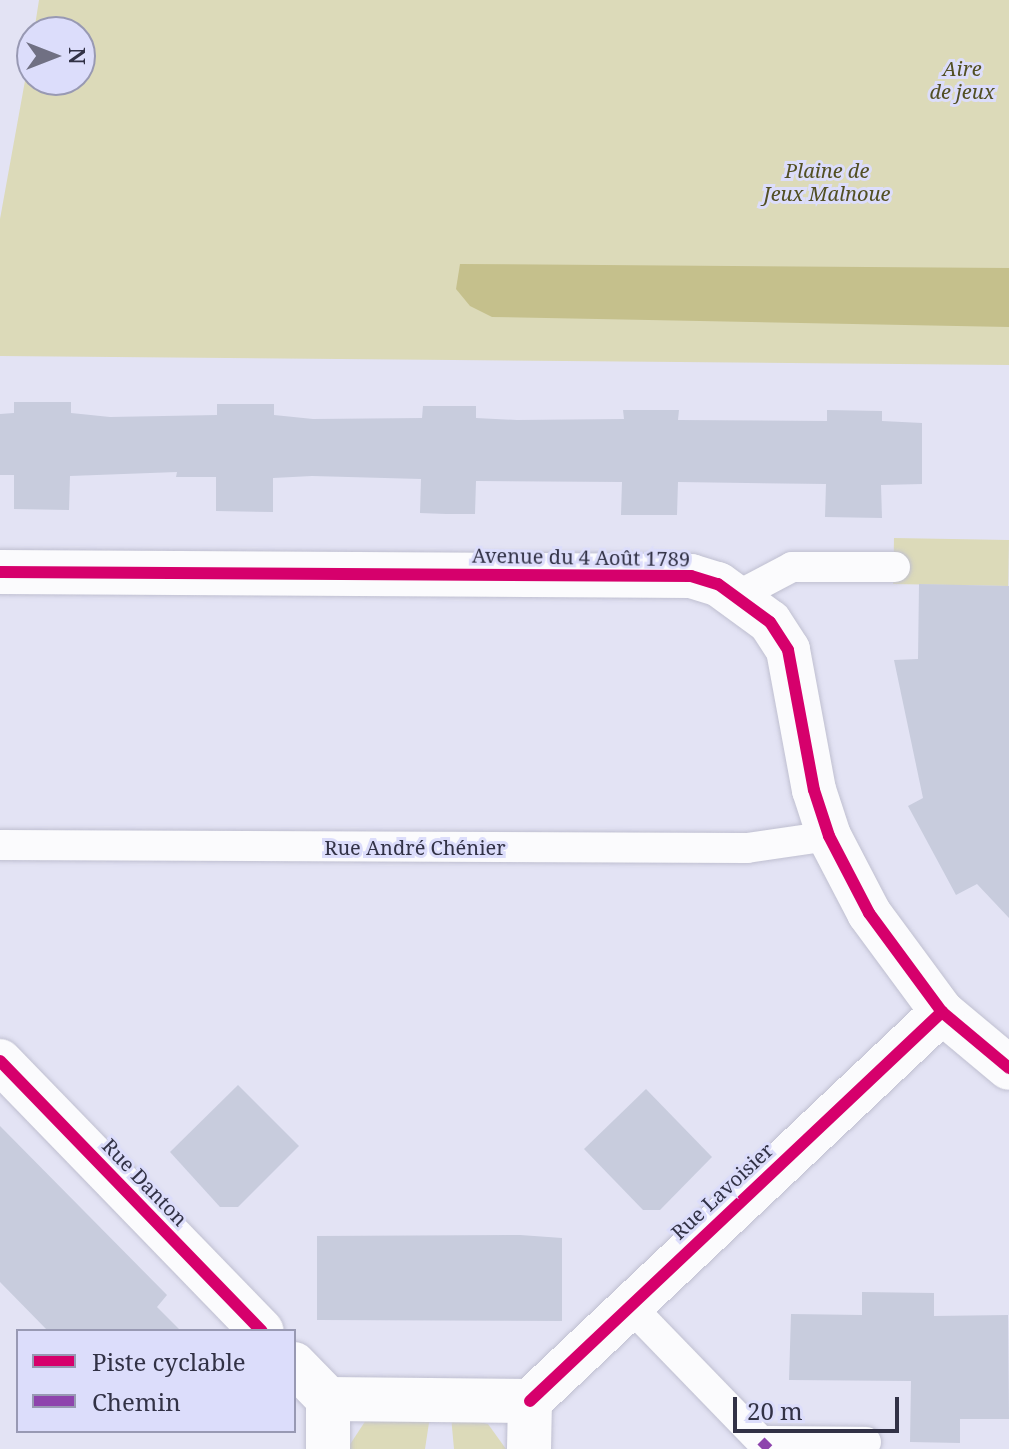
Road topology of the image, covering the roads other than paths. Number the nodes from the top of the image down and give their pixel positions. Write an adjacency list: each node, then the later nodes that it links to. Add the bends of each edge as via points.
1 (895, 567): 3 (lane, via 792,567)
2 (0, 572): 3 (street, Avenue du 4 Août 1789, via 691,576)
3 (739, 595): 4 (street, Avenue du 4 Août 1789, via 770,622 788,650 814,790)
4 (829, 836): 5 (lane, Rue André Chénier, via 747,848); 6 (street, Avenue du 4 Août 1789, via 869,913)
5 (0, 845)
6 (942, 1012): 8 (street, Avenue du 4 Août 1789); 9 (street, Rue Lavoisier)
7 (0, 1061): 10 (street, Rue Danton)
8 (1009, 1068)
9 (629, 1305): 13 (street, Rue Lavoisier); 14 (lane, via 761,1441)
10 (260, 1329)
11 (296, 1366): 12 (street)
12 (328, 1399): 13 (street); 15 (street)
13 (530, 1401): 16 (street)
14 (866, 1442)
15 (328, 1449)
16 (529, 1449)

